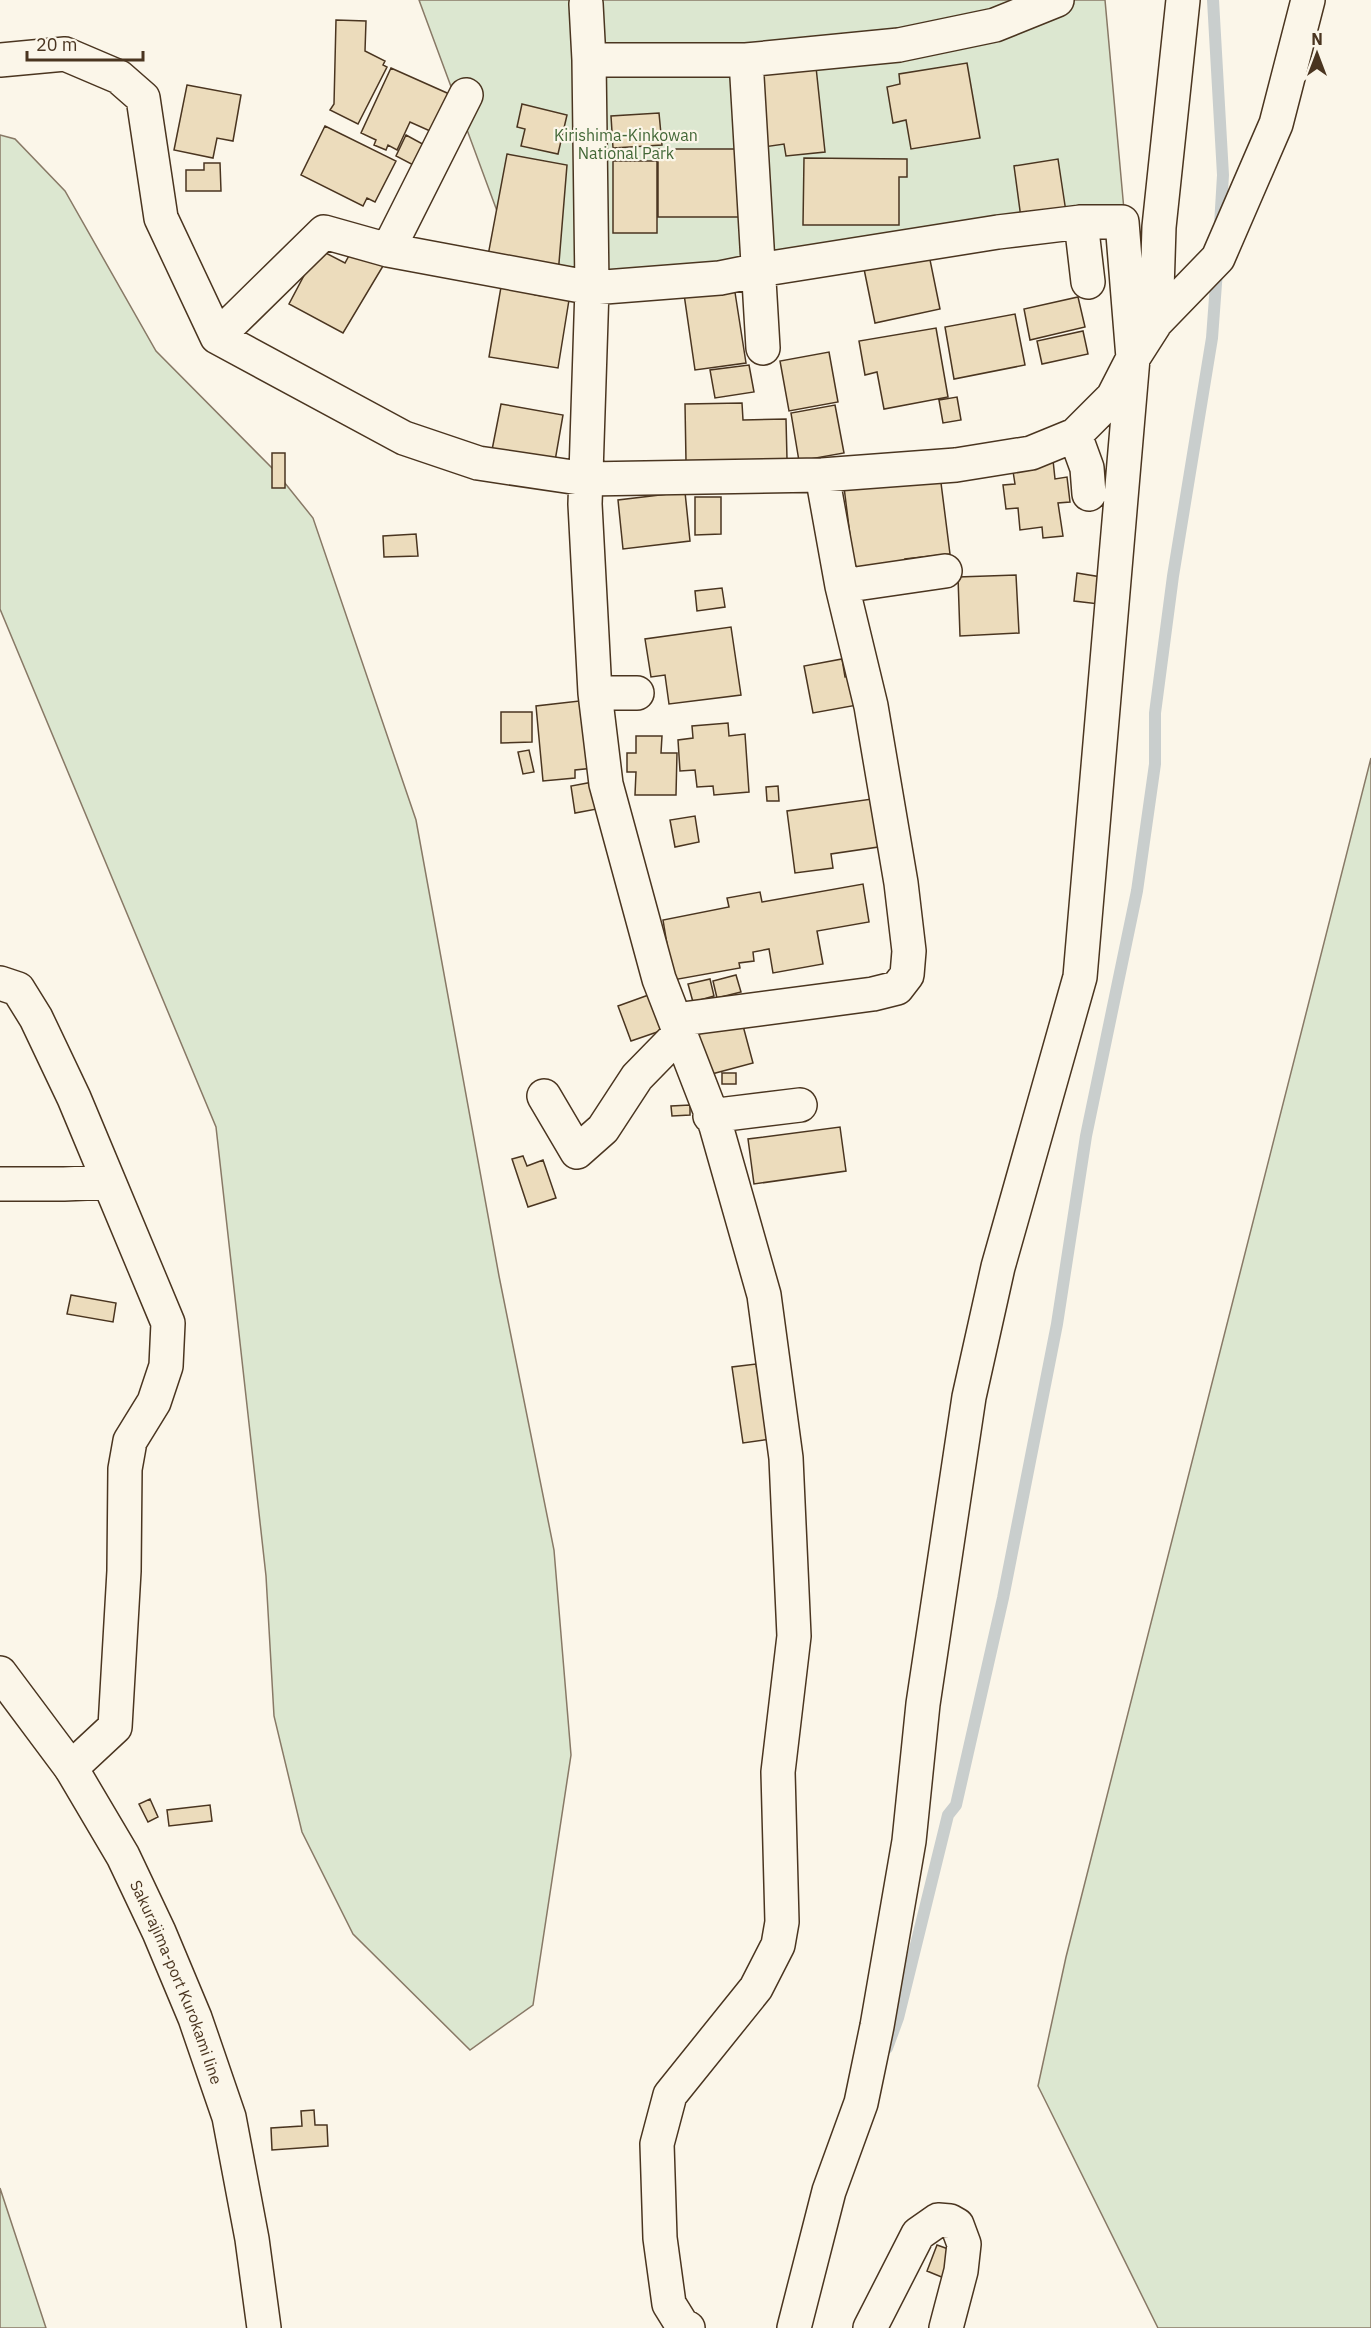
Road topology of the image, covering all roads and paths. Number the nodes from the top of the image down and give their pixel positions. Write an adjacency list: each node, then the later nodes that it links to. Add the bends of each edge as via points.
1 (1057, 0): 7 (street, via 994,25 898,45)
2 (1183, 0): 14 (street, via 1159,227)
3 (1308, 0): 14 (street, via 1276,124 1218,258)
4 (586, 4): 6 (street)
5 (0, 60): 15 (street, via 65,54 119,77 143,98 161,218)
6 (589, 60): 7 (street); 13 (street)
7 (746, 60): 11 (street)
8 (466, 95): 10 (street)
9 (1081, 222): 11 (street); 12 (street); 17 (street, via 1122,222)
10 (388, 250): 13 (street); 15 (street, via 324,232)
11 (759, 270): 13 (street, via 720,278); 16 (street)
12 (1088, 282)
13 (592, 288): 20 (street)
14 (1156, 322): 17 (street)
15 (217, 337): 20 (street, via 404,438 478,463)
16 (763, 348)
17 (1133, 358): 18 (street, via 1113,397); 37 (street, via 1080,977 998,1267 969,1397 923,1704 909,1841 877,2026 861,2103 829,2191)
18 (1075, 435): 19 (street, via 1031,453 956,465); 21 (street, via 1087,468)
19 (822, 475): 20 (street); 23 (street)
20 (586, 479): 24 (street)
21 (1089, 494)
22 (945, 571): 23 (street)
23 (842, 586): 27 (street, via 871,706 901,883 909,951 907,975 897,988 873,994)
24 (595, 693): 25 (street); 27 (street, via 606,784 659,979)
25 (638, 693)
26 (0, 983): 31 (street, via 18,990 36,1018)
27 (677, 1027): 28 (street, via 637,1077 603,1129 577,1152); 30 (street)
28 (544, 1096)
29 (800, 1105): 30 (street)
30 (710, 1116): 36 (street, via 764,1295 786,1458 794,1636 778,1772 782,1922 778,1945 756,1988 670,2095 657,2144 660,2238 669,2304)
31 (109, 1182): 32 (street); 34 (street, via 168,1323 166,1366 154,1402 130,1441 125,1469 115,1727)
32 (0, 1184)
33 (0, 1673): 34 (street, Sakurajima-port Kurokami line)
34 (71, 1768): 35 (street, Sakurajima-port Kurokami line, via 123,1856 195,2018 229,2117)
35 (264, 2328)
36 (688, 2328)
37 (794, 2328)
38 (870, 2328): 39 (street, via 918,2234 938,2220 957,2225 964,2244)
39 (946, 2328)

